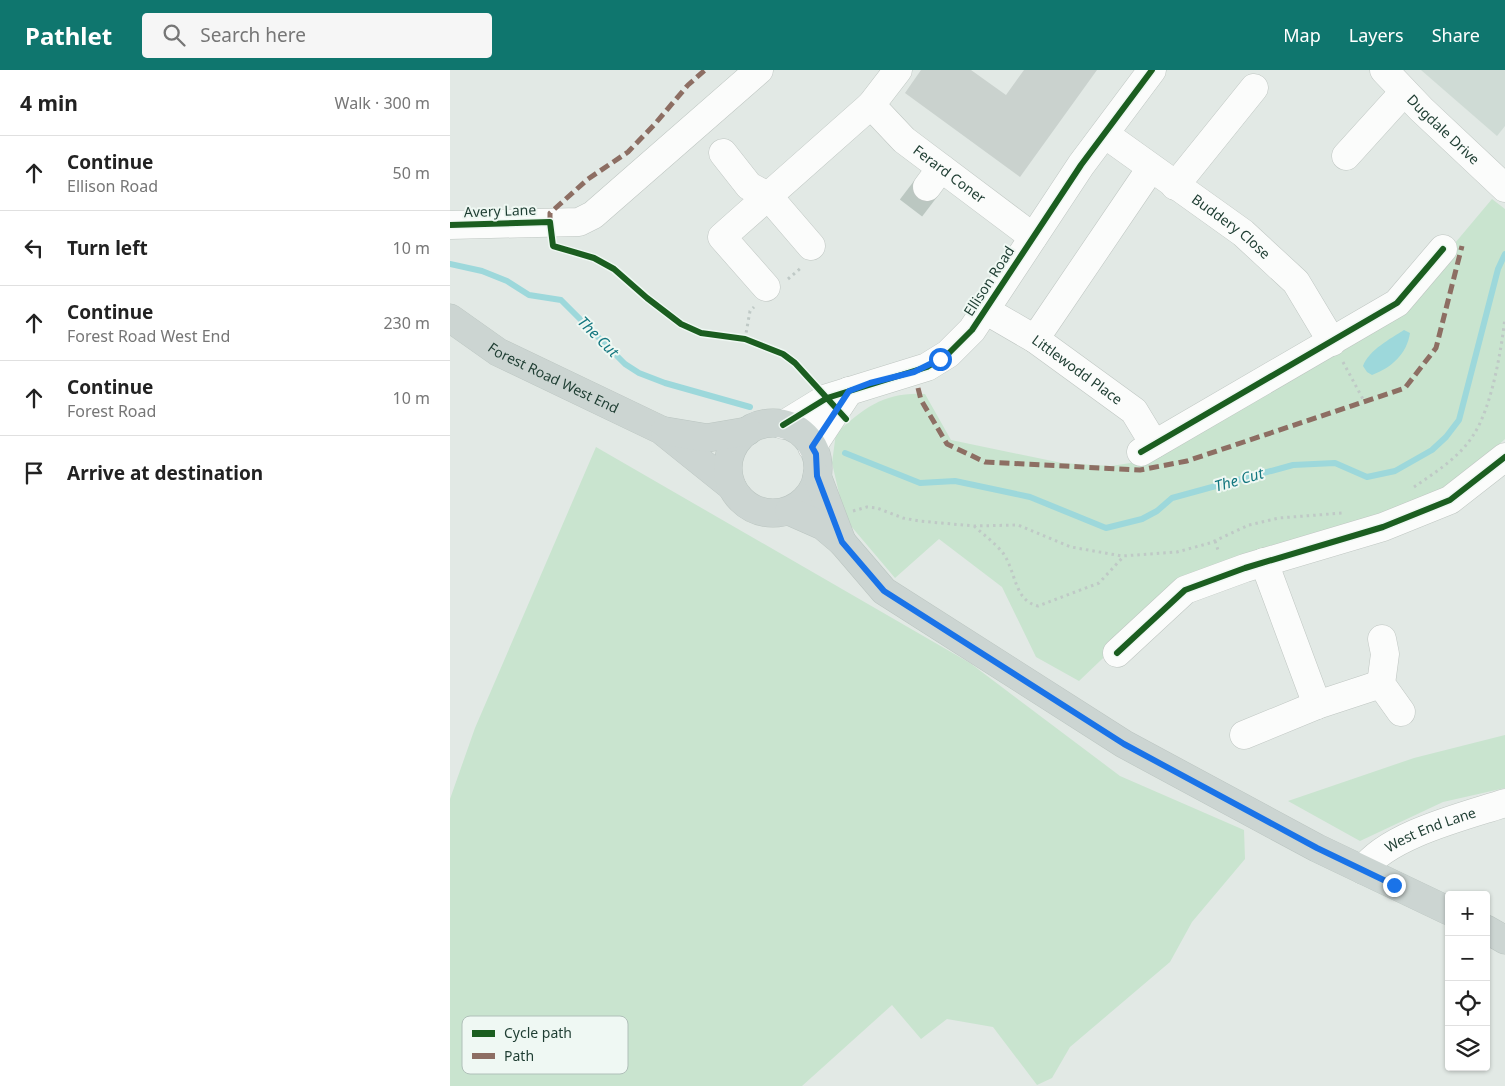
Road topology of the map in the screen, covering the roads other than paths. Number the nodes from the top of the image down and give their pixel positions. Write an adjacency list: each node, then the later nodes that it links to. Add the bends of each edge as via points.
1 (759, 70): 15 (street, Avery Lane, via 593,214 579,222)
2 (898, 70): 7 (street)
3 (1152, 70): 8 (street, Ellison Road)
4 (1384, 70): 6 (street, Dugdale Drive)
5 (1254, 88): 12 (street)
6 (1404, 92): 10 (street); 13 (street, Dugdale Drive)
7 (871, 105): 14 (street); 16 (street, Ferard Coner, via 934,177)
8 (1106, 134): 11 (street, Buddery Close); 16 (street, Ellison Road)
9 (723, 153): 14 (street, via 748,186)
10 (1346, 156)
11 (1151, 168): 12 (street, Buddery Close); 23 (street)
12 (1175, 186): 24 (street, Buddery Close, via 1243,233 1296,282)
13 (1505, 188)
14 (768, 196): 17 (street); 19 (street, via 722,237)
15 (450, 224)
16 (1033, 237): 20 (street, Ellison Road)
17 (811, 246)
18 (1443, 249): 24 (street, via 1397,303)
19 (766, 287)
20 (985, 310): 23 (street, Littlewodd Place); 26 (street, Ellison Road, via 958,345 940,359 914,372)
21 (450, 318): 25 (main road, Forest Road West End)
22 (450, 337): 25 (main road)
23 (1035, 339): 24 (street, Littlewodd Place, via 1134,411 1148,448)
24 (1332, 342)
25 (498, 352): 28 (main road, Forest Road West End)
26 (849, 391): 27 (street, Ellison Road, via 827,398); 30 (street)
27 (783, 425): 29 (main road, via 759,425); 30 (main road, via 803,434)
28 (661, 430): 29 (main road, Forest Road West End, via 707,438); 33 (main road, Forest Road West End)
29 (748, 431): 33 (main road, via 736,442 730,456 728,471)
30 (812, 447): 32 (main road, via 816,454)
31 (1505, 457): 36 (street, via 1450,500 1384,527)
32 (817, 476): 34 (main road, via 816,485 803,503); 35 (main road)
33 (732, 487): 34 (main road, via 744,503 758,511 774,514)
34 (789, 511): 35 (main road, via 823,526)
35 (842, 542): 44 (main road, via 884,591 1124,744)
36 (1264, 562): 38 (street, via 1184,590); 40 (street)
37 (1382, 638): 39 (street, via 1385,654)
38 (1118, 654)
39 (1381, 684): 40 (street); 41 (street)
40 (1317, 705): 42 (street)
41 (1401, 712)
42 (1244, 735)
43 (1505, 804): 44 (street, West End Lane, via 1403,839 1369,861)
44 (1362, 870): 45 (main road)
45 (1445, 909)
46 (1490, 931): 47 (main road)
47 (1505, 940)

